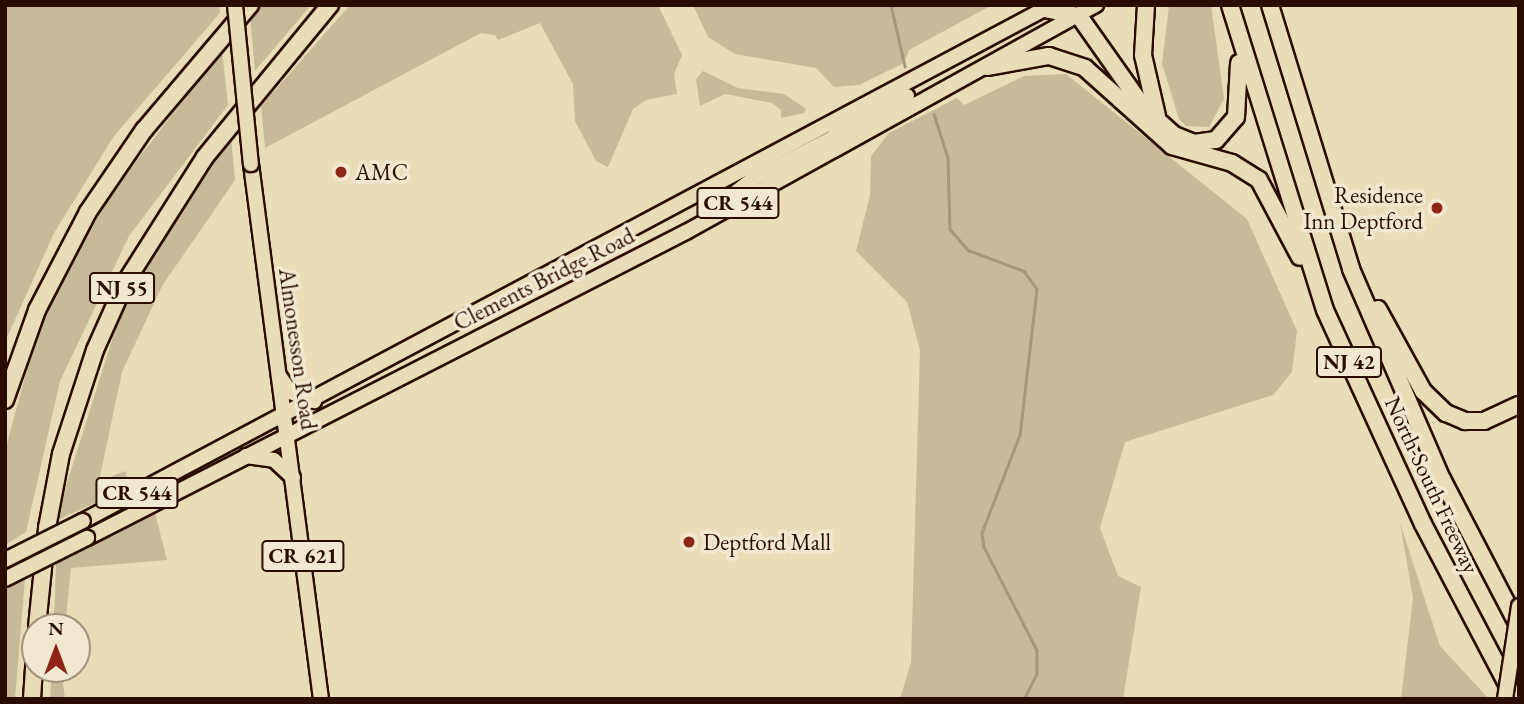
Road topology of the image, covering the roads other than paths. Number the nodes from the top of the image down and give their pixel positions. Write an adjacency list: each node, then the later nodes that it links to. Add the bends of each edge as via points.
1 (235, 5): 18 (main road, Almonesson Road / CR 621, bridge)
2 (250, 5): 19 (highway, NJ 55, via 144,130 88,212 37,310)
3 (330, 5): 29 (highway, NJ 55, via 205,157 125,283 95,350 61,454 47,527)
4 (1096, 5): 9 (main road, Clements Bridge Road / CR 544)
5 (1146, 5): 13 (highway, via 1143,55)
6 (1229, 5): 13 (highway, via 1241,90 1230,128 1216,140 1194,143); 17 (highway, North-South Freeway / NJ 42)
7 (1270, 5): 16 (highway, North-South Freeway / NJ 42)
8 (1048, 7): 9 (highway); 10 (main road, Clements Bridge Road / CR 544)
9 (1079, 16): 11 (main road, Clements Bridge Road / CR 544); 13 (highway)
10 (977, 47): 12 (main road, Clements Bridge Road / CR 544); 14 (main road, via 936,80 850,127)
11 (987, 67): 14 (main road, Clements Bridge Road / CR 544); 17 (highway, via 1038,56 1073,62 1112,89 1172,146 1250,173 1277,209)
12 (845, 116): 15 (main road, via 834,137 753,179); 20 (main road, Clements Bridge Road / CR 544)
13 (1159, 122)
14 (840, 147): 15 (main road, Clements Bridge Road / CR 544)
15 (686, 232): 23 (main road, Clements Bridge Road / CR 544)
16 (1351, 269): 21 (highway, via 1423,391 1440,408 1459,420 1478,422); 30 (highway, North-South Freeway / NJ 42, via 1442,479)
17 (1325, 310): 33 (highway, North-South Freeway / NJ 42, via 1423,524)
18 (277, 374): 20 (main road, via 290,392); 22 (main road, Almonesson Road / CR 621)
19 (5, 400)
20 (314, 401): 22 (main road, Clements Bridge Road / CR 544)
21 (1519, 405)
22 (284, 417): 23 (main road, Almonesson Road / CR 621); 26 (main road, Clements Bridge Road / CR 544, bridge)
23 (287, 434): 24 (main road, Clements Bridge Road / CR 544); 25 (main road, Almonesson Road / CR 621)
24 (245, 456): 25 (main road, via 274,460); 27 (main road, Clements Bridge Road / CR 544, bridge)
25 (293, 478): 31 (main road, Almonesson Road / CR 621)
26 (5, 560)
27 (5, 579)
28 (1519, 606): 32 (main road, bridge)
29 (38, 613)
30 (1519, 627)
31 (321, 699)
32 (1505, 699)
33 (1515, 699)

